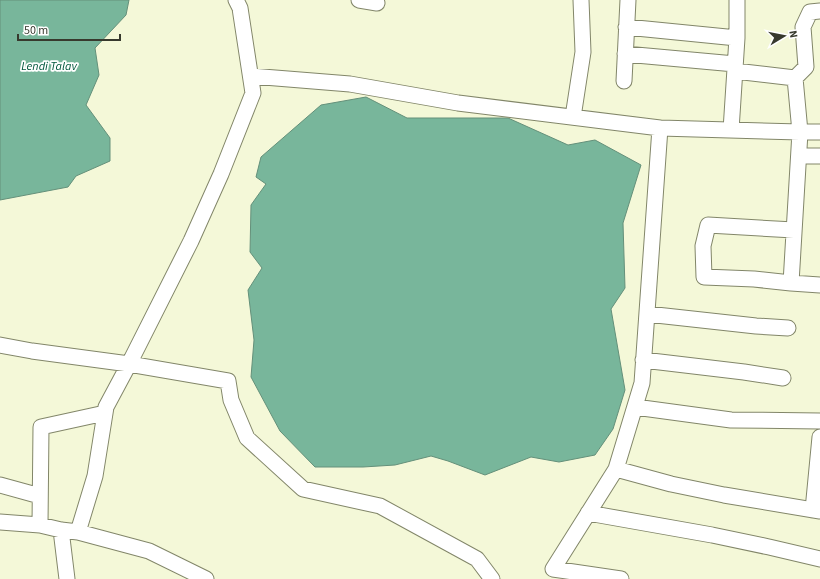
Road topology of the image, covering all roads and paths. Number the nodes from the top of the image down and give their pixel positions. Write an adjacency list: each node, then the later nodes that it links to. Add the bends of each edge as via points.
1 (236, 0): 14 (street, via 240,8)
2 (359, 0): 7 (street)
3 (581, 0): 17 (street, via 583,52)
4 (628, 0): 9 (street)
5 (737, 0): 10 (street)
6 (820, 0): 8 (street)
7 (377, 3)
8 (815, 12): 12 (street, via 803,27)
9 (626, 27): 10 (street); 11 (street)
10 (737, 38): 13 (street)
11 (625, 54): 13 (street); 16 (street)
12 (813, 67): 15 (street)
13 (735, 68): 15 (street); 19 (street)
14 (251, 76): 17 (street, via 350,84 458,103); 31 (street, via 253,93 221,174 191,241)
15 (794, 78): 20 (street)
16 (624, 81)
17 (573, 118): 18 (street)
18 (660, 128): 19 (street); 27 (street)
19 (731, 130): 20 (street)
20 (800, 132): 21 (street); 22 (street)
21 (820, 132)
22 (799, 156): 23 (street); 24 (street)
23 (820, 156)
24 (794, 230): 25 (street); 25 (street, via 708,225 702,246 704,277)
25 (791, 283): 26 (street)
26 (820, 285)
27 (647, 314): 28 (street); 30 (street)
28 (788, 328)
29 (0, 345): 31 (street)
30 (643, 360): 32 (street); 33 (street, via 642,383)
31 (129, 364): 34 (street); 50 (street, via 228,381 231,400 247,438 303,490 380,506 478,559)
32 (783, 378)
33 (635, 407): 35 (street, via 731,420); 37 (street)
34 (105, 413): 39 (street, via 41,427); 45 (street, via 95,476)
35 (820, 421)
36 (820, 437): 40 (street)
37 (616, 469): 40 (street, via 679,486); 41 (street)
38 (0, 485): 39 (street)
39 (40, 496): 43 (street)
40 (817, 510)
41 (588, 513): 46 (street, via 712,535); 47 (street)
42 (0, 522): 43 (street)
43 (40, 525): 44 (street)
44 (61, 530): 45 (street); 48 (street)
45 (78, 532): 49 (street, via 149,551)
46 (820, 559)
47 (552, 574): 51 (street)
48 (68, 579)
49 (206, 579)
50 (494, 579)
51 (621, 579)

